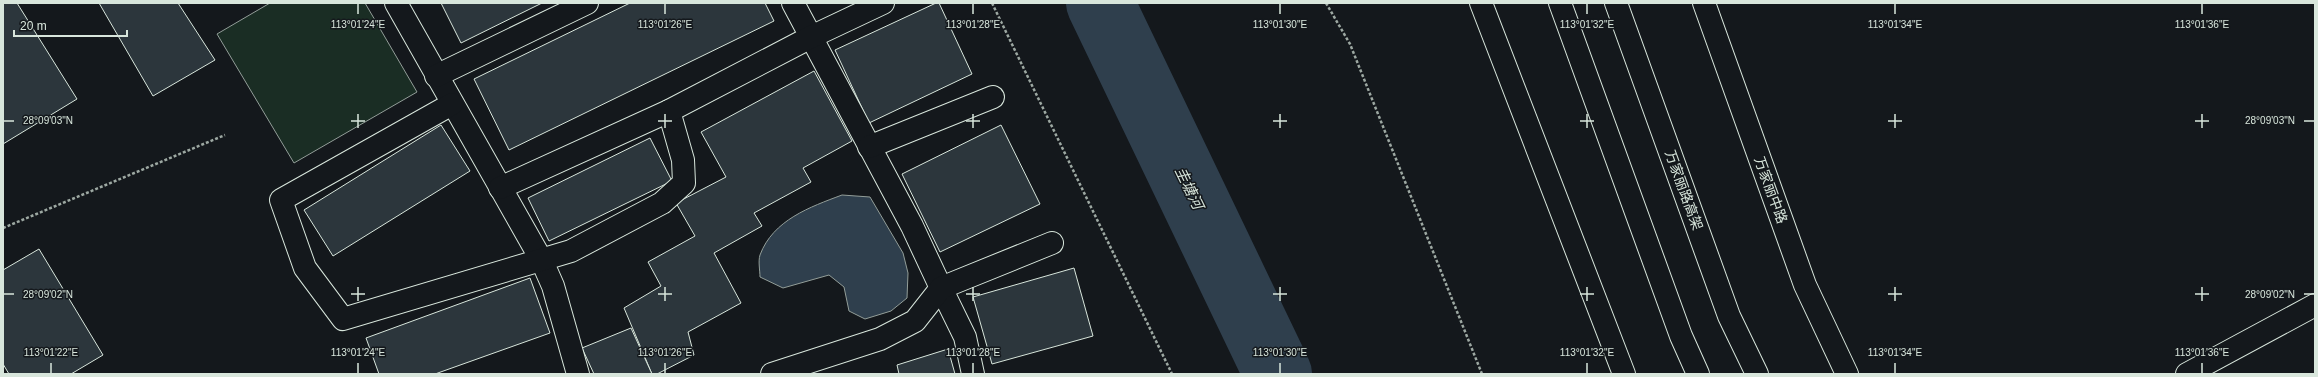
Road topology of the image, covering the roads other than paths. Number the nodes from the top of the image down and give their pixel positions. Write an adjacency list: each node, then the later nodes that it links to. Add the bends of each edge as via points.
1 (396, 3): 10 (main road)
2 (587, 3): 10 (main road)
3 (793, 3): 9 (main road)
4 (884, 3): 9 (main road)
5 (1481, 3): 23 (main road)
6 (1560, 3): 24 (main road, via 1681,336)
7 (1616, 3): 25 (main road, 万家丽路高架, via 1729,316)
8 (1704, 3): 26 (main road, 万家丽中路, via 1805,285)
9 (811, 37): 13 (main road); 14 (main road)
10 (436, 76): 12 (main road)
11 (993, 97): 14 (main road)
12 (452, 104): 15 (main road); 17 (main road, via 282,200 305,268 344,320)
13 (669, 111): 15 (main road); 17 (main road, via 683,160 684,183 662,203 571,251)
14 (869, 147): 18 (main road)
15 (500, 188): 17 (main road)
16 (1052, 243): 18 (main road)
17 (542, 261): 20 (main road, via 553,286)
18 (942, 288): 21 (main road, via 915,321 880,339); 22 (main road, via 965,337)
19 (2315, 305): 27 (main road)
20 (578, 374)
21 (772, 374)
22 (973, 374)
23 (1624, 374)
24 (1698, 374)
25 (1757, 374)
26 (1847, 374)
27 (2187, 374)

